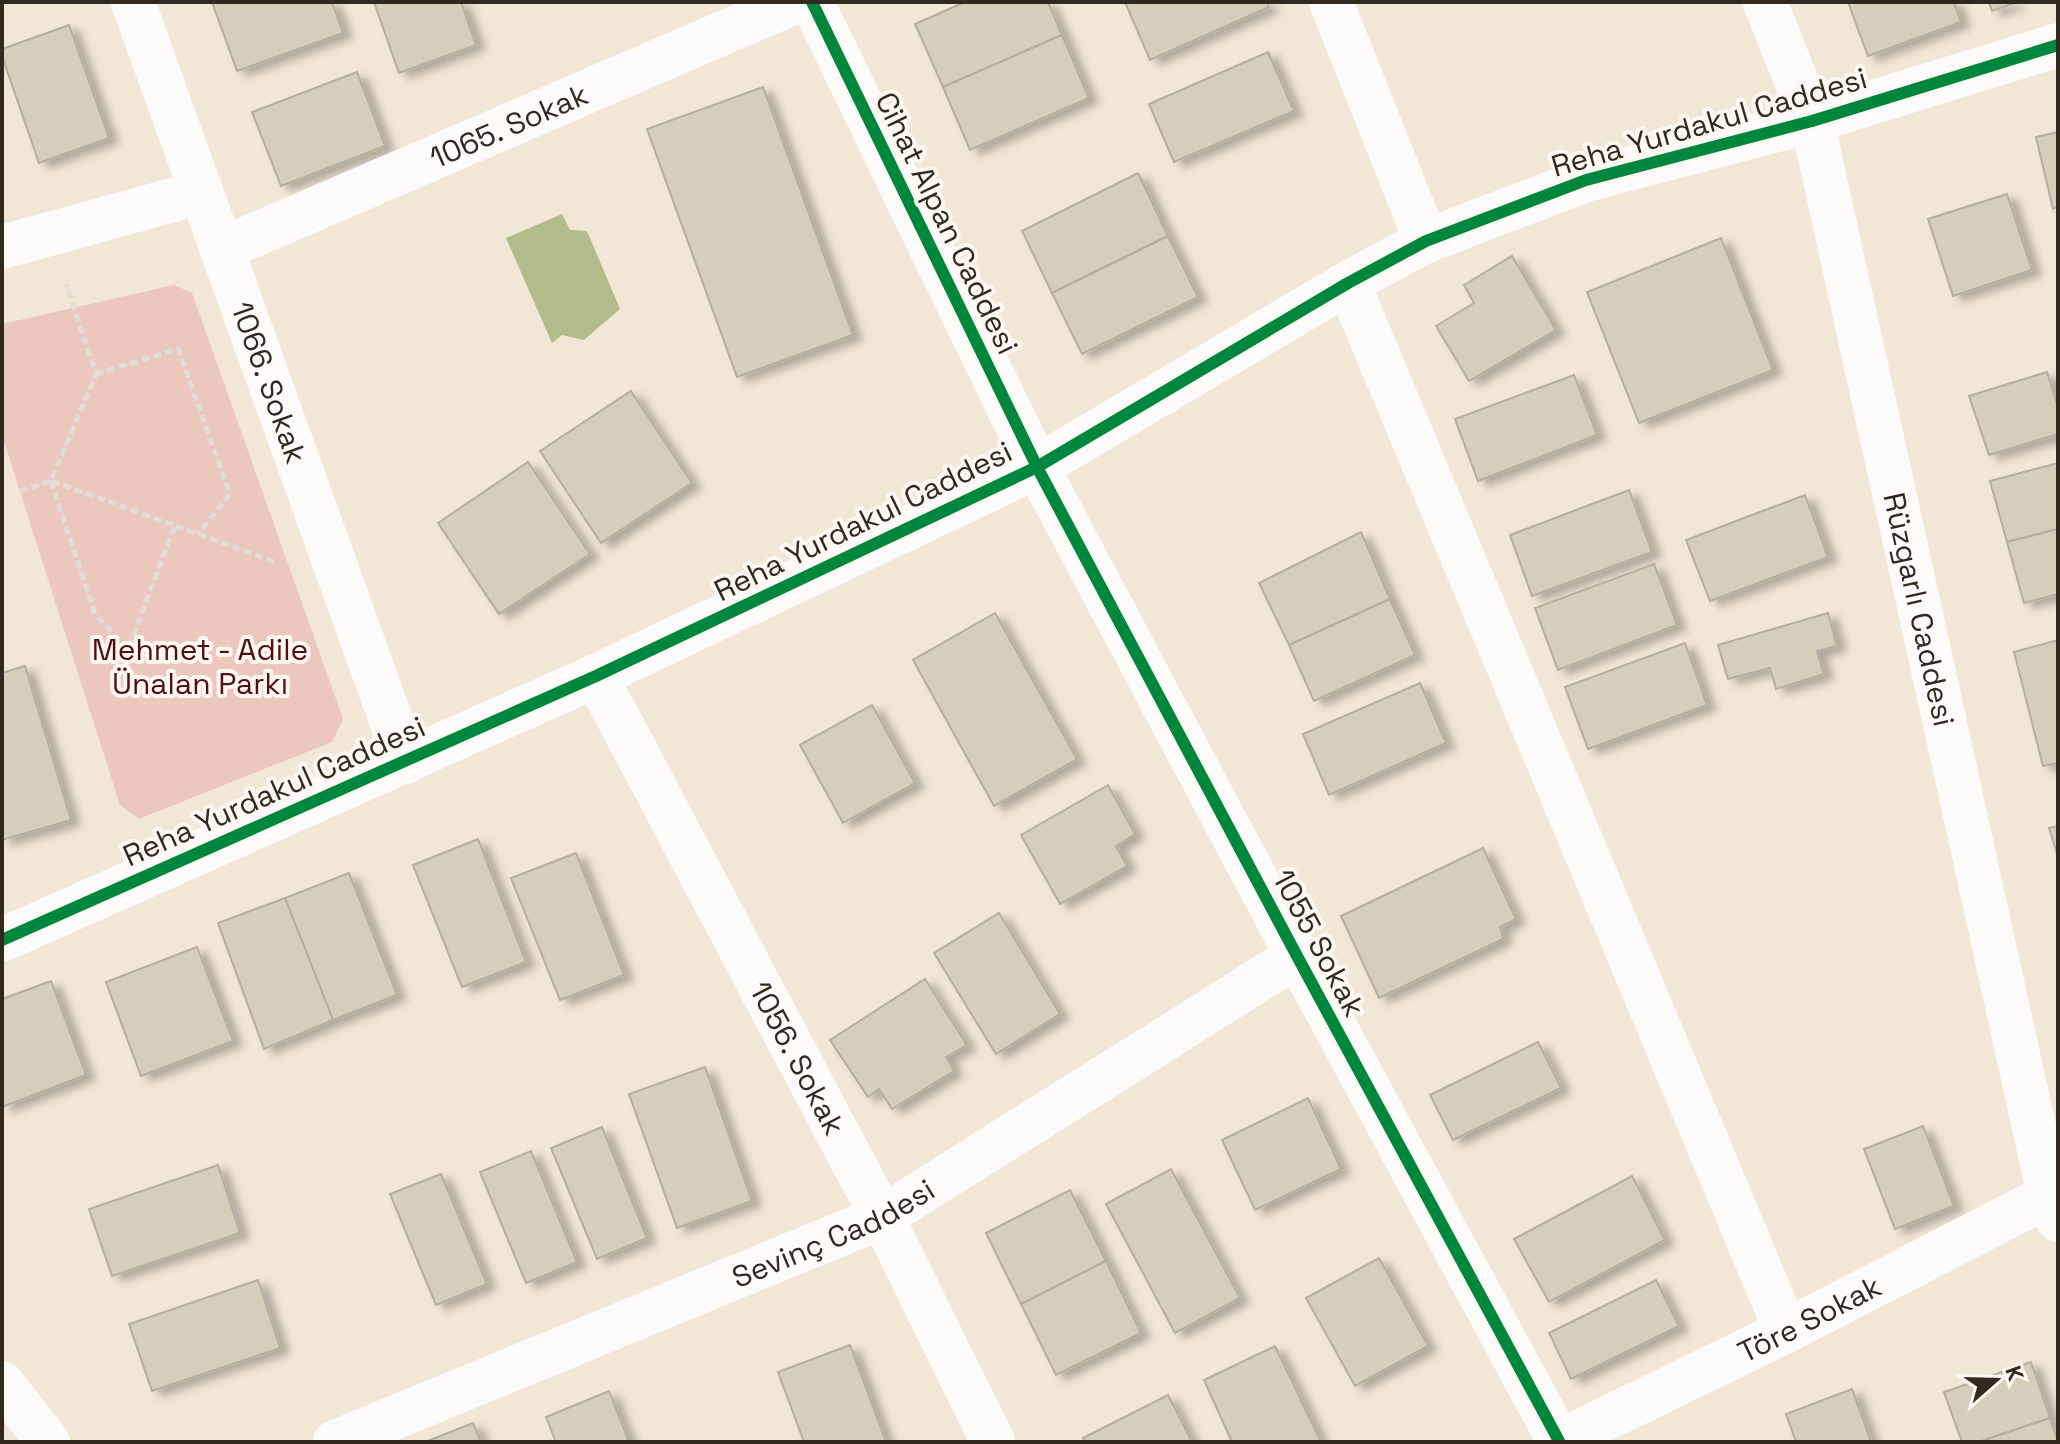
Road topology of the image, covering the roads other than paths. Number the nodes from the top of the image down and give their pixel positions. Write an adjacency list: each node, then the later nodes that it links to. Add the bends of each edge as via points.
1 (133, 2): 8 (street, 1066. Sokak)
2 (795, 2): 11 (street, 1065. Sokak)
3 (812, 2): 13 (street, Cihat Alpan Caddesi)
4 (1331, 2): 9 (street)
5 (1765, 2): 7 (street, Rüzgarlı Caddesi)
6 (2058, 45): 7 (street, Reha Yurdakul Caddesi)
7 (1812, 121): 9 (street, Reha Yurdakul Caddesi, via 1586,180); 18 (street, Rüzgarlı Caddesi)
8 (202, 192): 10 (street); 11 (street, 1066. Sokak)
9 (1426, 241): 12 (street, Reha Yurdakul Caddesi)
10 (2, 247)
11 (222, 249): 15 (street, 1066. Sokak)
12 (1348, 283): 13 (street, Reha Yurdakul Caddesi); 20 (street)
13 (1037, 467): 14 (street, Reha Yurdakul Caddesi); 17 (street, 1055 Sokak)
14 (596, 676): 15 (street, Reha Yurdakul Caddesi); 19 (street, 1056. Sokak)
15 (406, 762): 16 (street, Reha Yurdakul Caddesi)
16 (2, 940)
17 (1297, 956): 19 (street, Sevinç Caddesi); 25 (street, 1055 Sokak)
18 (2055, 1202): 20 (street, Töre Sokak)
19 (882, 1217): 23 (street, Sevinç Caddesi); 24 (street, 1056. Sokak)
20 (1786, 1331): 25 (street, Töre Sokak)
21 (3, 1387): 22 (street)
22 (48, 1442)
23 (335, 1442)
24 (993, 1442)
25 (1559, 1442)

